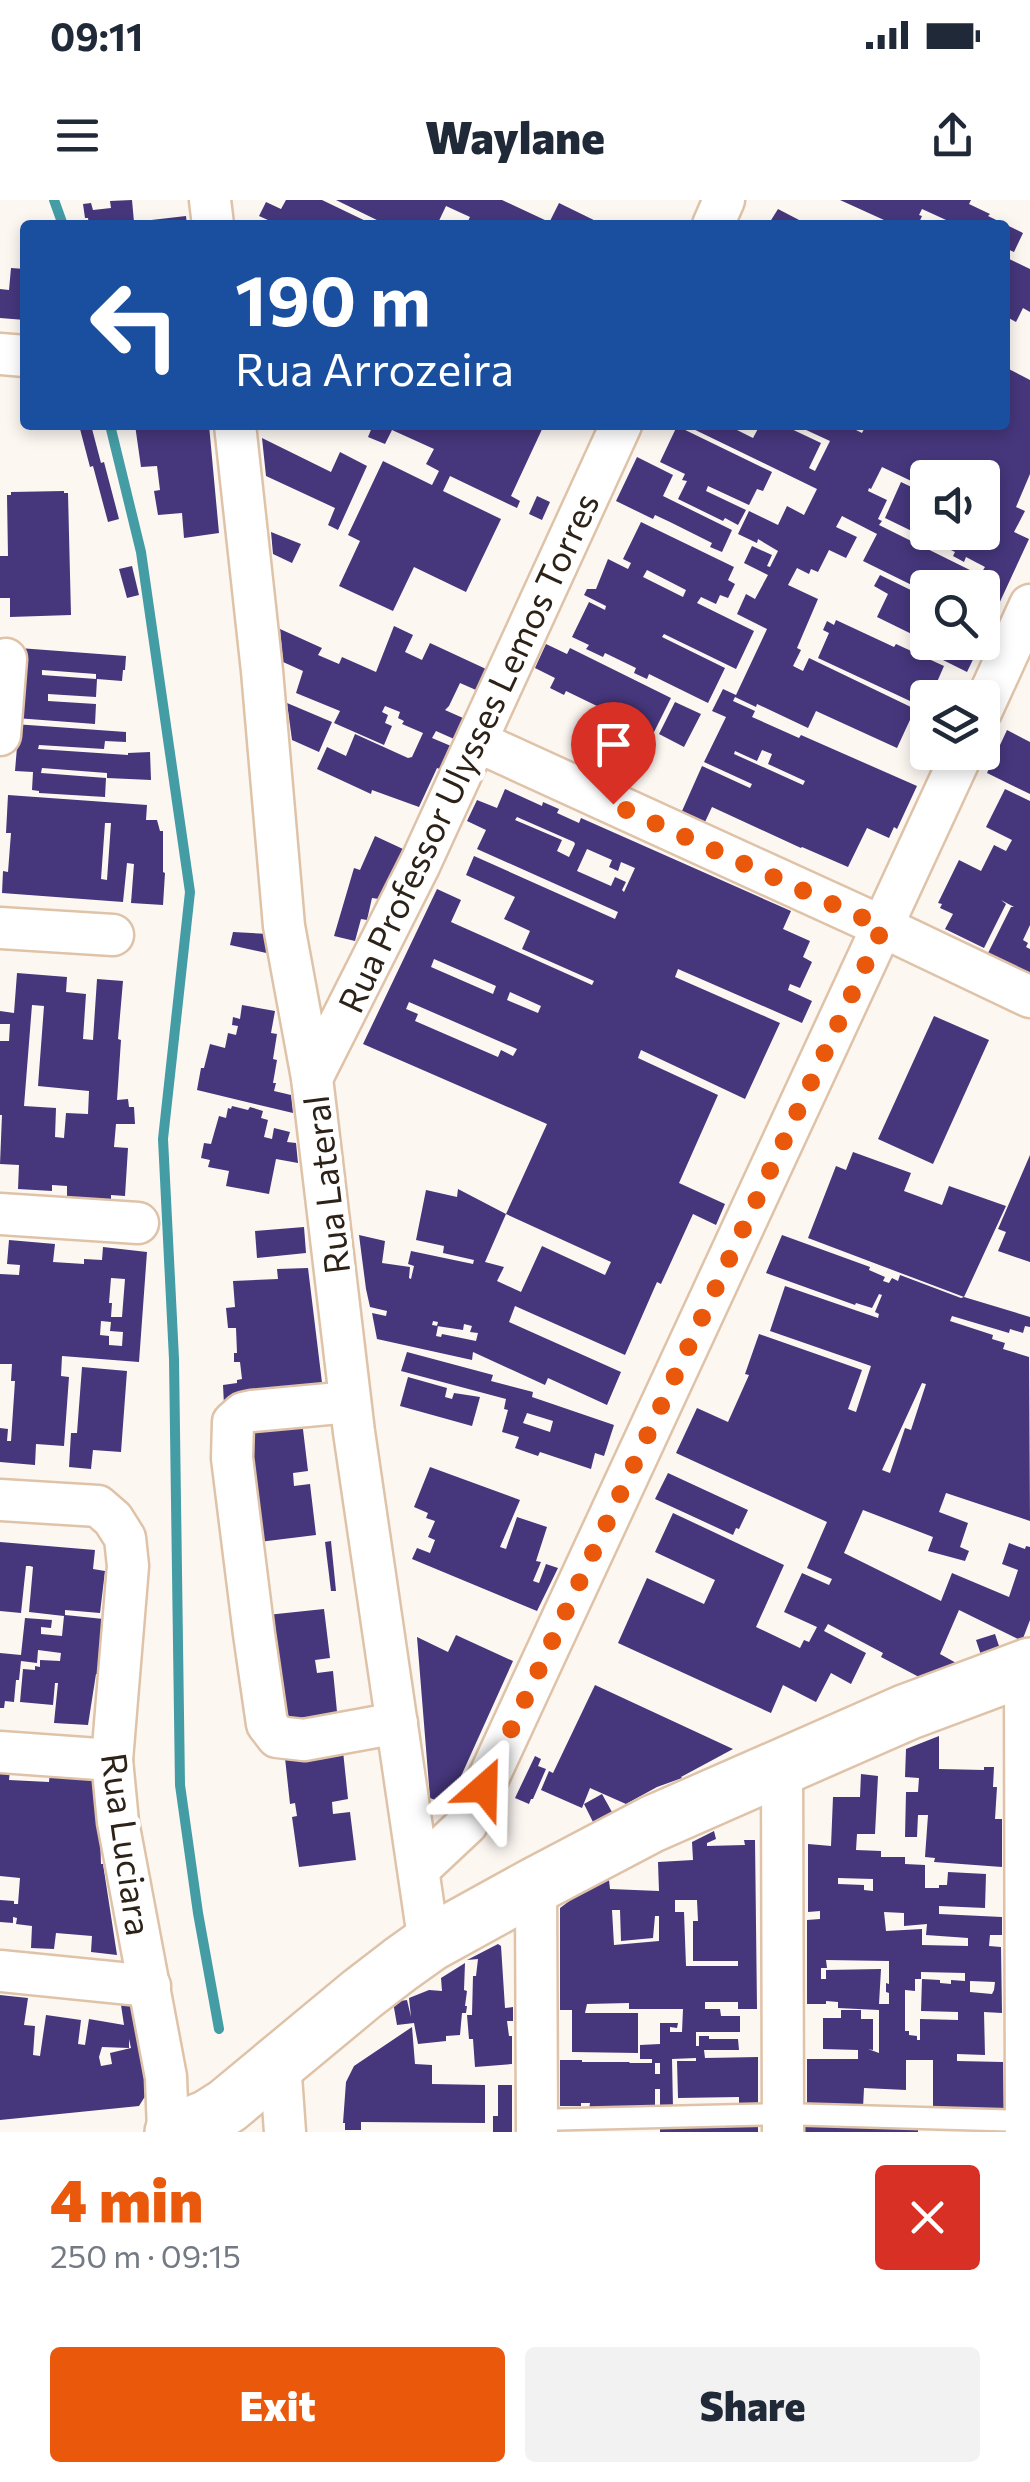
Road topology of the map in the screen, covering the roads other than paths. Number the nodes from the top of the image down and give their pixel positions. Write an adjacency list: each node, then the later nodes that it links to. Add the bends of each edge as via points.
1 (236, 430): 13 (street, Rua Lateral, via 284,926)
2 (619, 430): 7 (street, Rua Professor Ulysses Lemos Torres)
3 (1030, 606): 5 (street)
4 (6, 659): 6 (street)
5 (996, 680)
6 (0, 735)
7 (478, 742): 9 (street); 13 (street, Rua Professor Ulysses Lemos Torres)
8 (955, 770): 9 (street)
9 (883, 927): 12 (street); 23 (street, via 468,1824)
10 (0, 928): 11 (street)
11 (113, 935)
12 (1030, 997)
13 (312, 1078): 16 (street, Rua Lateral)
14 (0, 1214): 15 (street)
15 (138, 1223)
16 (350, 1402): 19 (street, Rua Lateral); 19 (street, via 252,1411 233,1422 232,1458 267,1724 277,1737 304,1740)
17 (0, 1500): 21 (street, Rua Luciara, via 98,1506 125,1538)
18 (1028, 1667): 22 (main road); 31 (street)
19 (397, 1722): 23 (street, Rua Lateral)
20 (0, 1752): 21 (street)
21 (112, 1760): 27 (street, Rua Luciara)
22 (782, 1768): 24 (main road, via 652,1824); 29 (street)
23 (419, 1869): 25 (street, Rua Lateral)
24 (536, 1885): 25 (main road); 30 (street)
25 (429, 1944): 28 (main road)
26 (0, 1972): 27 (street)
27 (150, 1986): 32 (street, Rua Luciara)
28 (280, 2062): 32 (main road, via 227,2106); 33 (street)
29 (783, 2123): 30 (lane); 31 (lane)
30 (537, 2126)
31 (1026, 2127)
32 (171, 2132)
33 (285, 2132)

